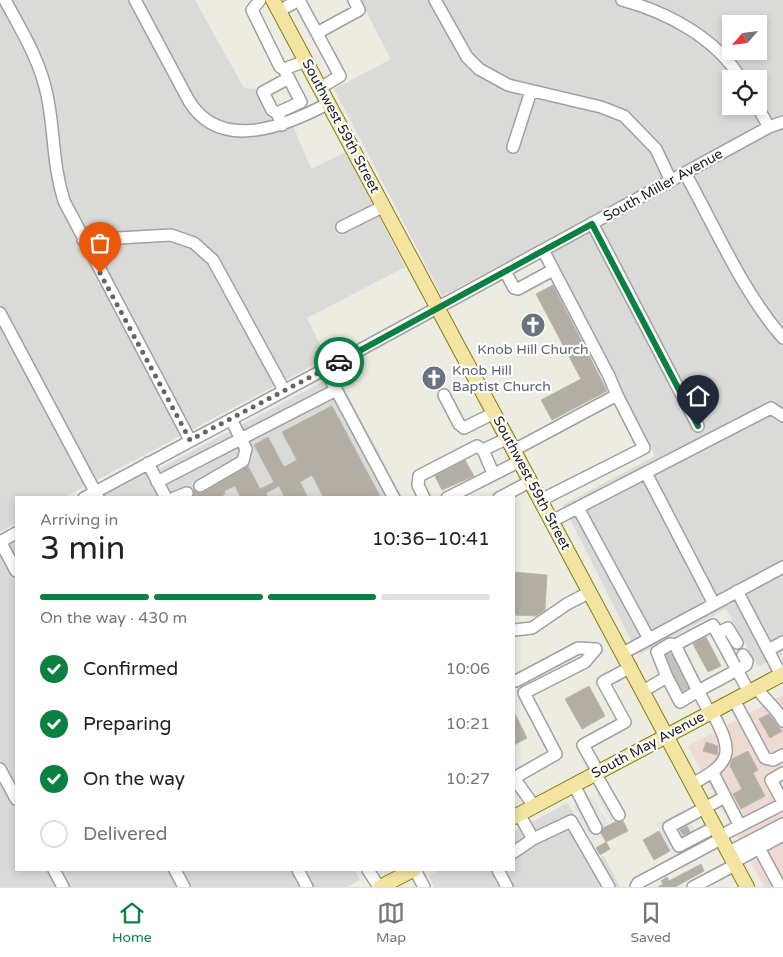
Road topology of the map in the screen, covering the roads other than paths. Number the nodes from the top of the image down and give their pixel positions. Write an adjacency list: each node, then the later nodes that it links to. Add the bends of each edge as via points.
1 (5, 0): 27 (street, via 44,79 58,183)
2 (135, 0): 19 (street, via 189,101 205,121 232,130)
3 (260, 0): 12 (street, via 252,10 280,67)
4 (299, 0): 8 (street); 9 (street)
5 (354, 0): 9 (street, via 359,10)
6 (435, 0): 14 (street, via 467,58 479,69 508,85)
7 (622, 0): 11 (street, via 653,11 711,43)
8 (276, 5): 10 (main road, Southwest 59th Street)
9 (317, 33): 13 (street, via 340,76)
10 (306, 61): 12 (street); 13 (main road, Southwest 59th Street)
11 (734, 70)
12 (287, 74): 16 (street, via 263,92); 16 (street, via 301,102)
13 (320, 88): 15 (main road, Southwest 59th Street)
14 (531, 91): 21 (street); 23 (street, via 601,107 624,116 656,149)
15 (329, 103): 19 (street); 24 (main road, Southwest 59th Street)
16 (277, 113): 19 (street)
17 (762, 115): 20 (street)
18 (783, 123): 20 (street, South Miller Avenue)
19 (282, 125)
20 (769, 127): 22 (street, South Miller Avenue)
21 (513, 147)
22 (685, 173): 23 (street, South Miller Avenue); 33 (street, via 754,298)
23 (671, 181): 25 (street, South Miller Avenue)
24 (384, 206): 26 (street); 31 (main road, Southwest 59th Street)
25 (592, 224): 28 (street, South Miller Avenue); 42 (street)
26 (342, 227)
27 (83, 240): 35 (street, via 171,235 183,238 204,251 222,273); 44 (street)
28 (543, 250): 29 (street); 30 (street, South Miller Avenue)
29 (553, 270): 30 (street, via 518,289 514,288); 37 (street)
30 (505, 271): 31 (street, South Miller Avenue)
31 (438, 308): 34 (street, South Miller Avenue); 39 (main road, Southwest 59th Street)
32 (0, 314): 54 (street)
33 (783, 338)
34 (325, 369): 35 (street, South Miller Avenue); 36 (street)
35 (284, 390): 41 (street, South Miller Avenue)
36 (336, 390): 43 (street); 57 (street)
37 (617, 395): 46 (street); 61 (street, via 644,448)
38 (444, 396): 39 (street, via 464,428)
39 (494, 413): 46 (main road, Southwest 59th Street)
40 (783, 416): 49 (street, via 771,408)
41 (231, 419): 43 (street); 44 (street, South Miller Avenue)
42 (698, 426)
43 (242, 439): 51 (street); 52 (street, via 246,449 243,461)
44 (190, 440): 47 (street, South Miller Avenue)
45 (483, 450): 46 (street); 48 (street); 58 (street, via 477,446 419,476 418,485)
46 (514, 450): 48 (street); 50 (main road, Southwest 59th Street)
47 (148, 463): 51 (street); 54 (street, South Miller Avenue)
48 (493, 473): 59 (street)
49 (646, 473): 62 (street); 70 (street)
50 (531, 481): 60 (street); 61 (main road, Southwest 59th Street)
51 (157, 482): 55 (street)
52 (200, 486)
53 (187, 493): 56 (street)
54 (97, 494)
55 (165, 496)
56 (179, 496)
57 (393, 496)
58 (423, 496)
59 (451, 496)
60 (503, 496)
61 (541, 500): 63 (main road, Southwest 59th Street)
62 (578, 508): 63 (street); 74 (street)
63 (552, 521): 69 (main road, Southwest 59th Street)
64 (15, 534): 65 (street)
65 (0, 541): 67 (street)
66 (783, 567): 68 (street)
67 (15, 569)
68 (737, 591): 70 (street); 78 (street)
69 (590, 592): 71 (street, via 532,628); 73 (main road, Southwest 59th Street)
70 (714, 604): 74 (street)
71 (515, 630)
72 (717, 633): 76 (street, via 728,628); 82 (street); 83 (street, via 713,625)
73 (615, 639): 77 (street); 79 (main road, Southwest 59th Street)
74 (649, 639): 79 (street)
75 (783, 642): 78 (street)
76 (737, 643)
77 (596, 648): 85 (street, via 578,648); 88 (street, via 585,662)
78 (768, 650): 84 (street)
79 (623, 653): 81 (main road, Southwest 59th Street)
80 (743, 655): 82 (street, via 746,665)
81 (630, 667): 87 (main road, Southwest 59th Street); 95 (street, via 603,682 625,722 583,745)
82 (737, 670): 83 (street); 86 (street)
83 (677, 672): 87 (street); 90 (street)
84 (782, 674): 86 (main road, South May Avenue)
85 (515, 681): 88 (street)
86 (753, 690): 89 (main road, South May Avenue); 91 (street, via 777,708)
87 (643, 691): 92 (main road, Southwest 59th Street)
88 (524, 693): 98 (street, via 556,754)
89 (734, 700): 90 (main road, South May Avenue); 93 (street, via 765,758 774,760)
90 (711, 712): 92 (main road, South May Avenue); 96 (street, via 727,742 728,751)
91 (783, 721)
92 (667, 735): 95 (main road, South May Avenue); 101 (main road, Southwest 59th Street)
93 (783, 755)
94 (0, 769): 102 (street)
95 (596, 773): 100 (main road, South May Avenue); 108 (street)
96 (714, 773): 101 (street); 103 (street)
97 (783, 774): 104 (street, via 771,780)
98 (515, 777)
99 (515, 779): 105 (street)
100 (574, 784): 105 (main road, South May Avenue); 111 (street)
101 (692, 784): 106 (main road, Southwest 59th Street)
102 (15, 797)
103 (725, 797): 106 (street); 110 (street)
104 (783, 803): 110 (street)
105 (534, 806): 107 (main road, South May Avenue)
106 (705, 807): 112 (main road, Southwest 59th Street); 112 (street, via 669,827 680,846)
107 (516, 815): 114 (street)
108 (619, 815)
109 (783, 824): 117 (street)
110 (740, 826): 112 (street)
111 (596, 828)
112 (719, 834): 117 (main road, Southwest 59th Street); 132 (street)
113 (783, 835): 115 (street)
114 (533, 840): 116 (street); 131 (street, via 572,821)
115 (759, 848): 117 (street); 135 (street)
116 (515, 851)
117 (732, 860): 133 (street); 134 (main road, Southwest 59th Street)
118 (55, 871): 125 (street)
119 (176, 871): 126 (street)
120 (299, 871): 127 (street)
121 (369, 871): 128 (street)
122 (412, 871): 128 (main road)
123 (415, 871): 129 (street)
124 (499, 871): 130 (street)
125 (63, 887)
126 (184, 887)
127 (307, 887)
128 (380, 887)
129 (424, 887)
130 (507, 887)
131 (609, 887)
132 (636, 887)
133 (694, 887)
134 (747, 887)
135 (780, 887)

